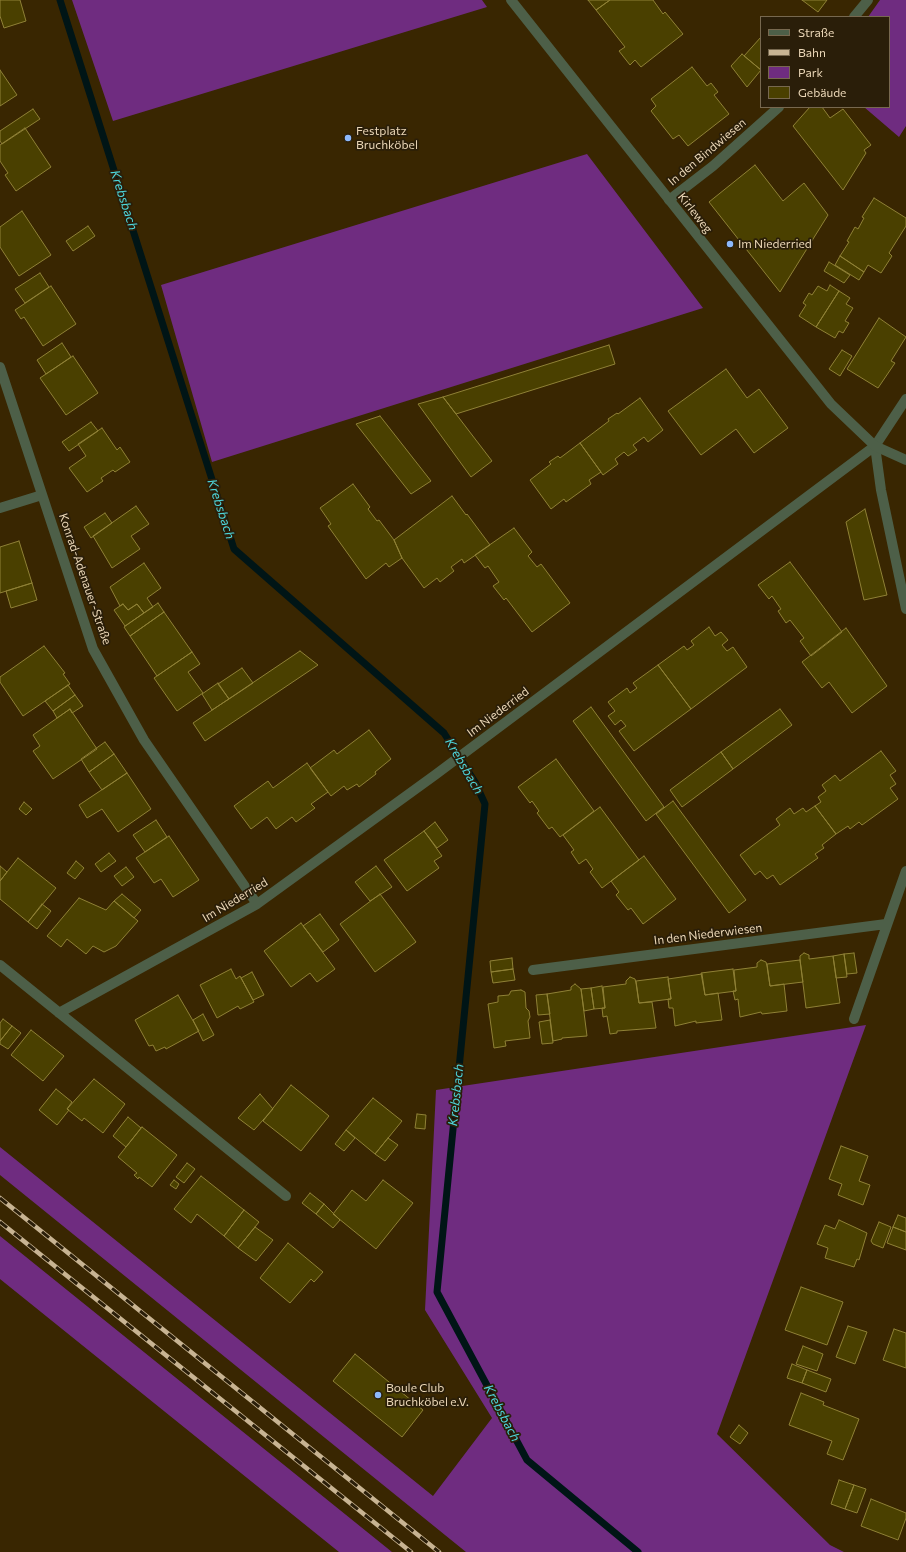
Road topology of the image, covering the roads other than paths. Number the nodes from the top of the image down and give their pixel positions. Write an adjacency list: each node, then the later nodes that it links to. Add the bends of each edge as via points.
1 (511, 0): 5 (street, Kirleweg)
2 (868, 0): 3 (street)
3 (855, 16)
4 (778, 108): 5 (street, In den Bindwiesen, via 713,166)
5 (669, 200): 8 (street, Kirleweg, via 831,404)
6 (0, 367): 10 (street, Konrad-Adenauer-Straße)
7 (906, 399): 8 (street, Im Niederried)
8 (875, 446): 9 (street, Kirleweg); 12 (street, via 881,490); 14 (street, Im Niederried, via 435,775)
9 (906, 460)
10 (42, 495): 11 (street); 14 (street, Konrad-Adenauer-Straße, via 93,649 144,740)
11 (0, 508)
12 (906, 609)
13 (906, 871): 15 (street)
14 (257, 904): 18 (street, Im Niederried)
15 (886, 924): 17 (street, In den Niederwiesen); 19 (street)
16 (0, 965): 18 (street)
17 (533, 970)
18 (59, 1013): 20 (street)
19 (854, 1020)
20 (286, 1196)

